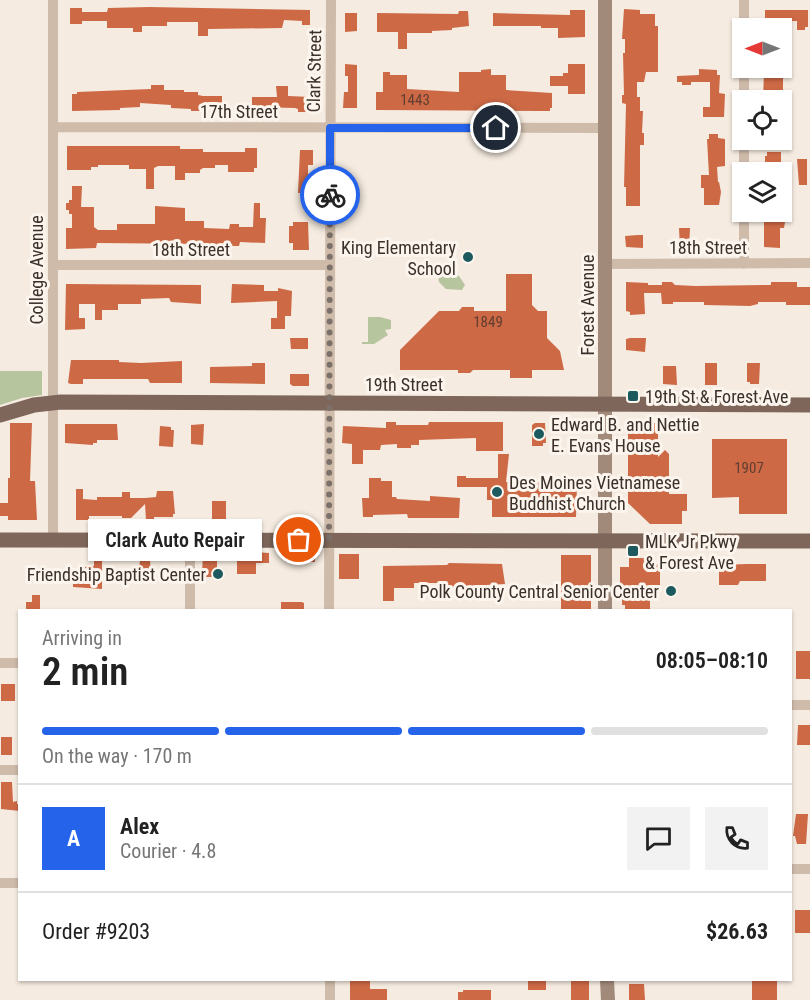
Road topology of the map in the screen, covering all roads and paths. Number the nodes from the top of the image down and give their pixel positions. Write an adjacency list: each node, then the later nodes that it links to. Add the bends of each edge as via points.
1 (53, 0): 6 (street, College Avenue)
2 (331, 0): 7 (street, Clark Street)
3 (605, 0): 8 (street, Forest Avenue)
4 (744, 0): 5 (street)
5 (744, 18)
6 (53, 127): 7 (street, 17th Street); 13 (street, College Avenue)
7 (330, 128): 8 (street, 17th Street); 14 (street, Clark Street)
8 (605, 128): 10 (street, Forest Avenue)
9 (744, 222): 11 (street)
10 (605, 264): 11 (street, 18th Street); 17 (street, Forest Avenue)
11 (744, 264): 12 (street, 18th Street)
12 (810, 264)
13 (53, 265): 14 (street, 18th Street); 15 (street, College Avenue)
14 (330, 265): 16 (street, Clark Street)
15 (52, 402): 16 (main road, 19th Street); 19 (main road, 19th Street); 21 (street, College Avenue)
16 (330, 403): 17 (main road, 19th Street); 23 (street, Clark Street)
17 (605, 404): 18 (main road, 19th Street); 24 (street, Forest Avenue)
18 (810, 405)
19 (0, 415)
20 (0, 540): 21 (main road)
21 (52, 540): 22 (main road)
22 (190, 540): 23 (main road); 26 (street)
23 (329, 540): 24 (main road); 27 (street, Clark Street)
24 (605, 541): 25 (main road); 28 (street, Forest Avenue)
25 (810, 541)
26 (190, 609)
27 (329, 609)
28 (605, 609)
29 (0, 663): 30 (street)
30 (18, 663)
31 (792, 705): 32 (street)
32 (810, 705)
33 (0, 770): 34 (street)
34 (18, 770)
35 (792, 869): 36 (street)
36 (810, 869)
37 (0, 883): 38 (street)
38 (18, 883)
39 (330, 981): 41 (street)
40 (607, 981): 42 (street)
41 (330, 1000)
42 (608, 1000)

